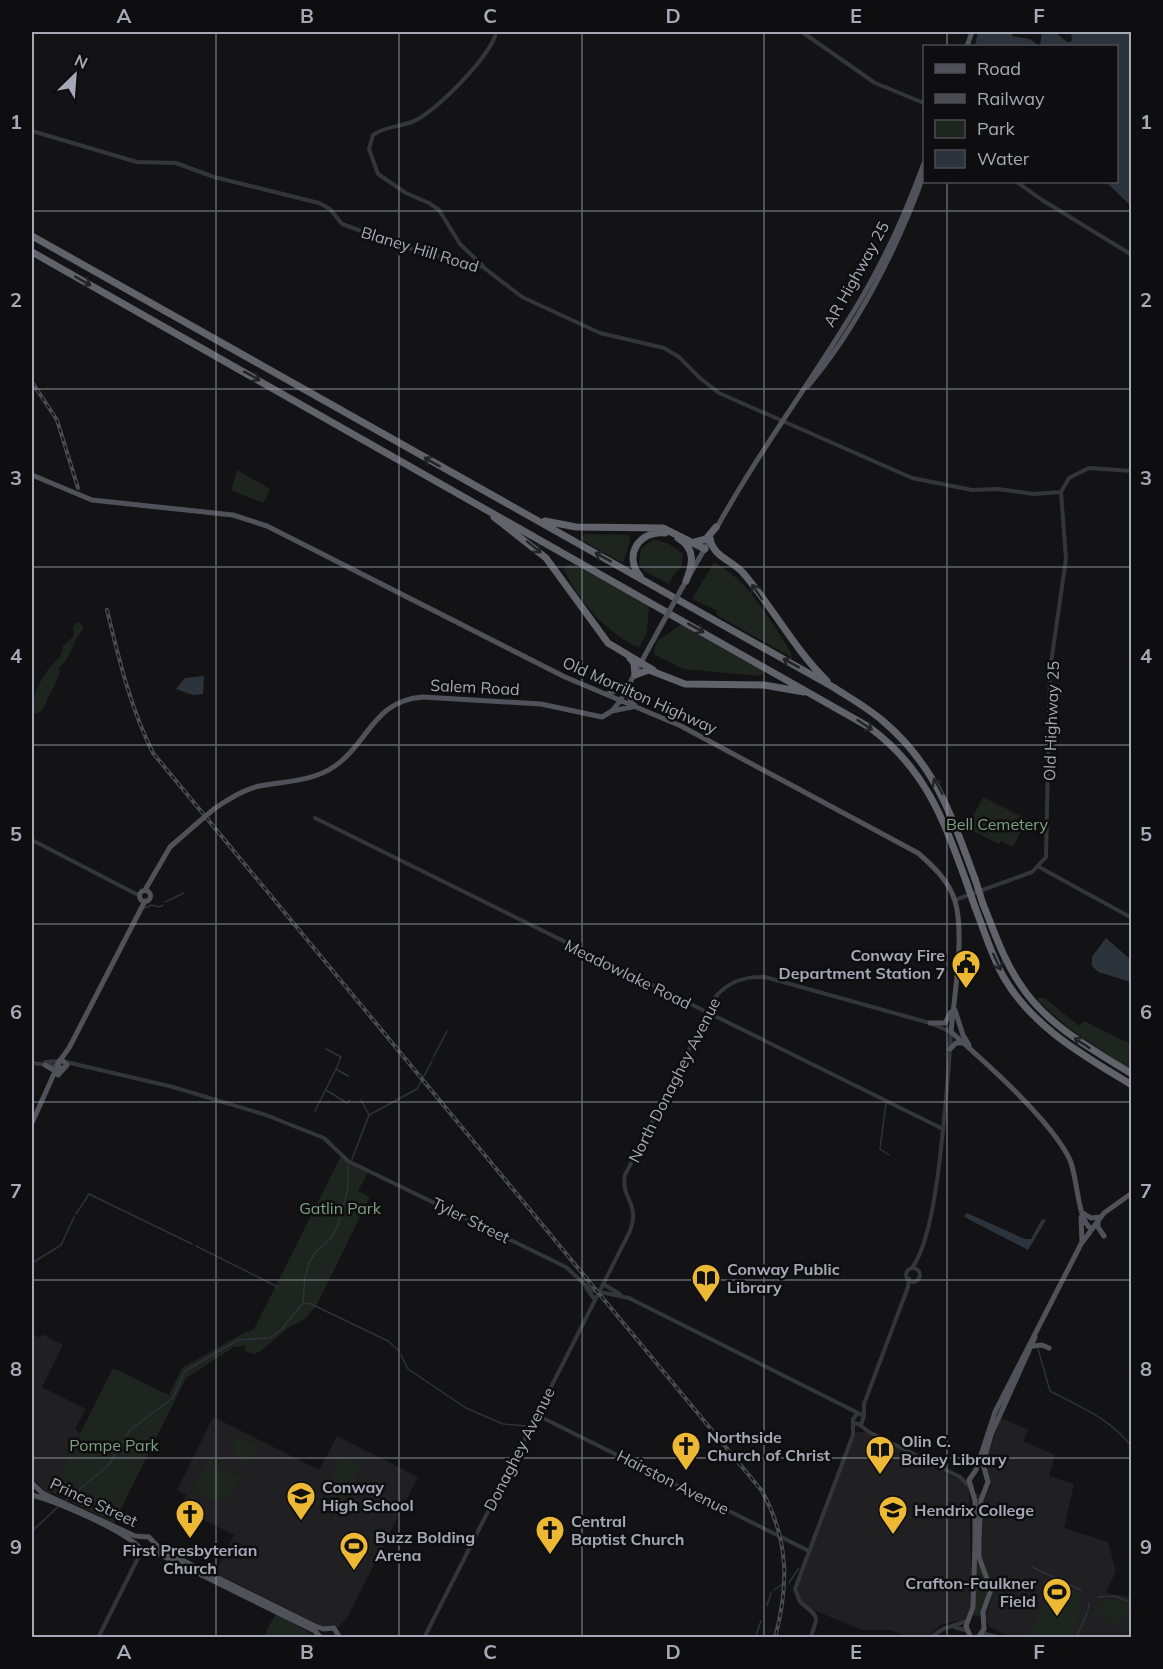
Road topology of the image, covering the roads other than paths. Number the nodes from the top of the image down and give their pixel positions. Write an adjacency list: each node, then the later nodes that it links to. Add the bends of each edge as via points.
1 (496, 32): 11 (street, via 485,56 463,81 414,122 391,126 374,135 369,148 378,174 439,210 460,244)
2 (802, 32): 3 (street, via 875,83)
3 (923, 103)
4 (32, 131): 11 (street, Blaney Hill Road, via 137,162 176,163 214,177 319,203 342,224 420,252)
5 (923, 166): 12 (main road, AR Highway 25, via 878,268)
6 (923, 176): 12 (main road, AR Highway 25, via 877,278 844,334)
7 (1018, 183): 10 (street)
8 (32, 236): 18 (highway, one-way to 8)
9 (32, 252): 17 (highway, one-way to 17)
10 (1131, 255)
11 (483, 267): 13 (street, Blaney Hill Road, via 522,297 600,333 664,348 719,393)
12 (801, 394): 13 (main road, AR Highway 25)
13 (782, 422): 16 (street, Blaney Hill Road, via 912,478 972,490); 19 (main road, AR Highway 25)
14 (1131, 471): 16 (street, via 1089,468 1069,478)
15 (32, 475): 31 (main road, Old Morrilton Highway, via 92,500 256,521)
16 (1061, 492): 38 (street, Old Highway 25, via 1066,559 1050,670 1048,849)
17 (470, 500): 25 (highway, one-way to 25, via 542,554 603,638); 35 (highway, one-way to 35)
18 (524, 513): 21 (highway, via 570,527 659,528); 23 (highway, one-way to 18)
19 (717, 528): 20 (main road, AR Highway 25); 21 (highway, via 706,538)
20 (710, 539): 22 (main road, AR Highway 25); 30 (highway, one-way to 20, via 803,656 743,573 715,553)
21 (693, 542): 22 (highway)
22 (705, 549): 24 (main road, AR Highway 25)
23 (646, 582): 24 (highway, via 635,569 633,554 641,539 657,532 678,538 689,548 692,564); 30 (highway, one-way to 23)
24 (684, 585): 26 (main road, bridge)
25 (625, 655): 26 (highway); 28 (highway, via 633,662)
26 (642, 664): 27 (highway); 28 (main road)
27 (653, 670): 28 (highway); 35 (highway, via 690,685 786,687)
28 (635, 675): 29 (main road)
29 (627, 687): 31 (main road); 32 (main road); 33 (main road)
30 (833, 687): 57 (highway, one-way to 30, bridge, via 1070,1035 1020,985 999,947 941,790 926,765 881,719)
31 (605, 694): 32 (main road, Old Morrilton Highway); 34 (main road, via 614,701)
32 (620, 701): 33 (main road, Old Morrilton Highway); 34 (main road)
33 (637, 708): 34 (main road, Salem Road); 40 (main road, Old Morrilton Highway, via 681,726 918,853 941,876)
34 (612, 711): 39 (main road, Salem Road, bridge, via 598,717 542,704 410,699 383,711 352,751 328,770 296,781 253,788 214,809 170,847)
35 (849, 714): 58 (highway, one-way to 58, bridge, via 886,739 917,773 938,807 997,963 1027,1008 1066,1043)
36 (315, 818): 44 (street, Meadowlake Road)
37 (32, 840): 39 (street)
38 (1039, 867): 40 (street); 41 (street)
39 (144, 895): 53 (main road, Salem Road)
40 (955, 900): 42 (main road, Old Morrilton Highway, via 959,924)
41 (1131, 918)
42 (954, 996): 46 (main road, via 947,1021); 48 (main road, Old Morrilton Highway); 56 (main road, via 963,1035)
43 (711, 1005): 44 (street); 45 (street, North Donaghey Avenue); 46 (street, North Donaghey Avenue, via 728,985 760,977)
44 (699, 1009): 45 (street, Meadowlake Road)
45 (707, 1013): 60 (street, Meadowlake Road); 72 (street, North Donaghey Avenue, via 625,1175 623,1184 634,1217)
46 (930, 1023): 47 (street, North Donaghey Avenue)
47 (941, 1028): 48 (street, North Donaghey Avenue); 50 (street)
48 (951, 1032): 49 (main road); 50 (street)
49 (964, 1043): 50 (main road); 56 (main road)
50 (950, 1047): 60 (street)
51 (32, 1063): 52 (street, Tyler Street)
52 (38, 1063): 53 (street, Tyler Street); 54 (street, Tyler Street)
53 (62, 1064): 54 (main road); 55 (main road); 55 (street, Tyler Street); 59 (main road, Salem Road)
54 (45, 1065)
55 (77, 1065): 73 (street, Tyler Street, via 192,1092 324,1138 348,1161 566,1267)
56 (992, 1071): 62 (main road, via 1062,1145 1077,1181)
57 (1131, 1074)
58 (1131, 1086)
59 (32, 1124)
60 (943, 1129): 67 (street, via 937,1179)
61 (1131, 1193): 63 (main road)
62 (1082, 1212): 63 (main road, via 1091,1218); 64 (main road); 66 (main road)
63 (1100, 1217): 64 (main road); 65 (main road, via 1097,1226)
64 (1091, 1229): 66 (main road)
65 (1104, 1236)
66 (1082, 1242): 78 (main road)
67 (917, 1261): 68 (street); 69 (street)
68 (912, 1268): 69 (street); 70 (street, via 907,1273)
69 (918, 1270): 71 (street, via 920,1277)
70 (909, 1279): 71 (street); 74 (street)
71 (915, 1281): 74 (street)
72 (603, 1284): 75 (street, North Donaghey Avenue); 76 (street)
73 (585, 1286): 75 (street, Tyler Street); 77 (street)
74 (908, 1287): 82 (street)
75 (599, 1292): 76 (street, Tyler Street); 77 (street, Donaghey Avenue)
76 (621, 1294): 82 (street, Tyler Street)
77 (595, 1300): 81 (street, Donaghey Avenue)
78 (1035, 1336): 79 (main road); 87 (main road, via 988,1427)
79 (1033, 1346): 80 (main road); 88 (main road, via 992,1431 984,1459)
80 (1049, 1348)
81 (537, 1414): 100 (street, Hairston Avenue); 117 (street, Donaghey Avenue)
82 (859, 1414): 83 (street); 83 (street); 83 (street); 84 (street); 85 (street); 86 (street)
83 (854, 1420): 85 (street)
84 (866, 1431): 85 (street); 86 (street)
85 (854, 1433): 100 (street)
86 (872, 1433): 89 (street)
87 (972, 1475): 88 (main road); 89 (street); 91 (main road)
88 (985, 1475): 92 (main road, via 988,1482)
89 (960, 1477): 91 (street)
90 (33, 1485): 93 (main road); 94 (main road, Prince Street)
91 (971, 1488): 92 (main road); 107 (main road, via 975,1531 973,1607)
92 (984, 1490): 108 (main road, via 979,1557 991,1590)
93 (32, 1495): 94 (main road, Prince Street)
94 (59, 1502): 95 (main road, Prince Street)
95 (67, 1506): 96 (main road, Prince Street); 98 (main road, Prince Street)
96 (143, 1537): 97 (main road, Prince Street); 98 (main road)
97 (153, 1543): 99 (main road); 103 (main road, Prince Street)
98 (139, 1546): 99 (main road, Prince Street); 101 (street)
99 (147, 1551): 101 (street); 102 (main road)
100 (809, 1551): 118 (street, via 796,1598 810,1608 817,1620)
101 (138, 1558): 114 (street)
102 (178, 1563): 103 (main road); 104 (main road)
103 (204, 1571): 105 (main road, Prince Street)
104 (218, 1582): 105 (main road); 106 (main road)
105 (236, 1587): 106 (main road, Prince Street)
106 (273, 1608): 110 (main road, Prince Street); 115 (main road, Prince Street)
107 (969, 1619): 108 (main road, via 977,1617); 109 (street); 111 (main road)
108 (983, 1622): 112 (street); 113 (main road)
109 (950, 1626): 111 (street); 119 (street)
110 (324, 1629): 115 (main road); 116 (main road, Prince Street, via 336,1629)
111 (969, 1634): 113 (main road)
112 (995, 1634): 113 (street); 120 (street)
113 (980, 1635)
114 (98, 1638)
115 (321, 1638)
116 (340, 1638)
117 (424, 1638)
118 (810, 1638)
119 (930, 1638)
120 (1001, 1638)

